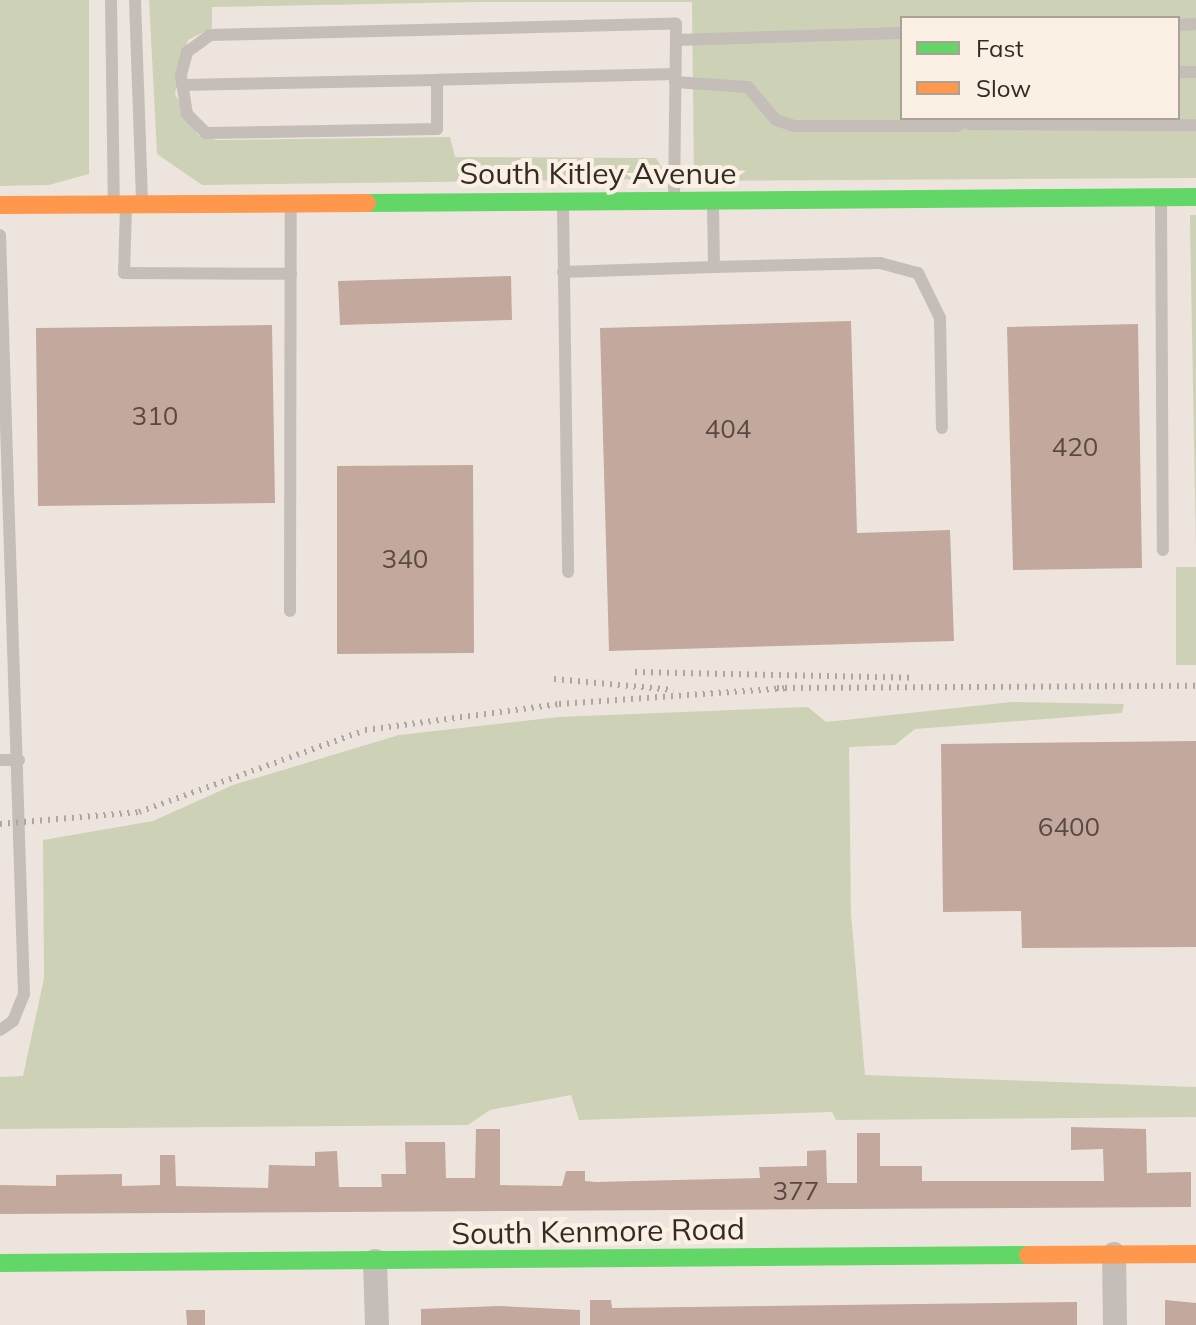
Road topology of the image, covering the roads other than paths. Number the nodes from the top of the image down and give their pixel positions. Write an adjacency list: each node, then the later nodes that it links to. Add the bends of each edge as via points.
1 (111, 0): 16 (lane)
2 (135, 0): 16 (lane)
3 (900, 33): 4 (lane)
4 (676, 40): 5 (lane); 7 (lane, via 676,24 210,35 187,52)
5 (675, 78): 6 (lane); 8 (lane, via 748,87 776,120 795,126); 12 (lane)
6 (437, 80): 7 (lane); 7 (lane, via 437,129 206,133 187,114)
7 (182, 85)
8 (971, 121): 9 (lane)
9 (1196, 125)
10 (1161, 197): 11 (street, South Kitley Avenue); 13 (street, South Kitley Avenue); 23 (lane)
11 (1196, 197)
12 (674, 200): 13 (street, South Kitley Avenue); 14 (street, South Kitley Avenue)
13 (713, 200): 19 (lane)
14 (563, 201): 15 (street, South Kitley Avenue); 20 (lane)
15 (291, 203): 16 (street, South Kitley Avenue); 21 (lane)
16 (127, 204): 17 (street, South Kitley Avenue); 21 (lane, via 124,273)
17 (0, 205)
18 (0, 235): 27 (lane)
19 (714, 267): 20 (lane); 22 (lane, via 880,263 918,273 940,318)
20 (563, 272): 24 (lane)
21 (291, 274): 25 (lane)
22 (942, 428)
23 (1163, 550)
24 (568, 572)
25 (290, 611)
26 (0, 760): 27 (lane)
27 (19, 760): 28 (lane, via 24,994 13,1021)
28 (0, 1030)
29 (1114, 1254): 30 (street, South Kenmore Road); 31 (street, South Kenmore Road); 34 (street)
30 (1196, 1254)
31 (375, 1261): 32 (street, South Kenmore Road); 33 (street)
32 (0, 1263)
33 (377, 1325)
34 (1115, 1325)

